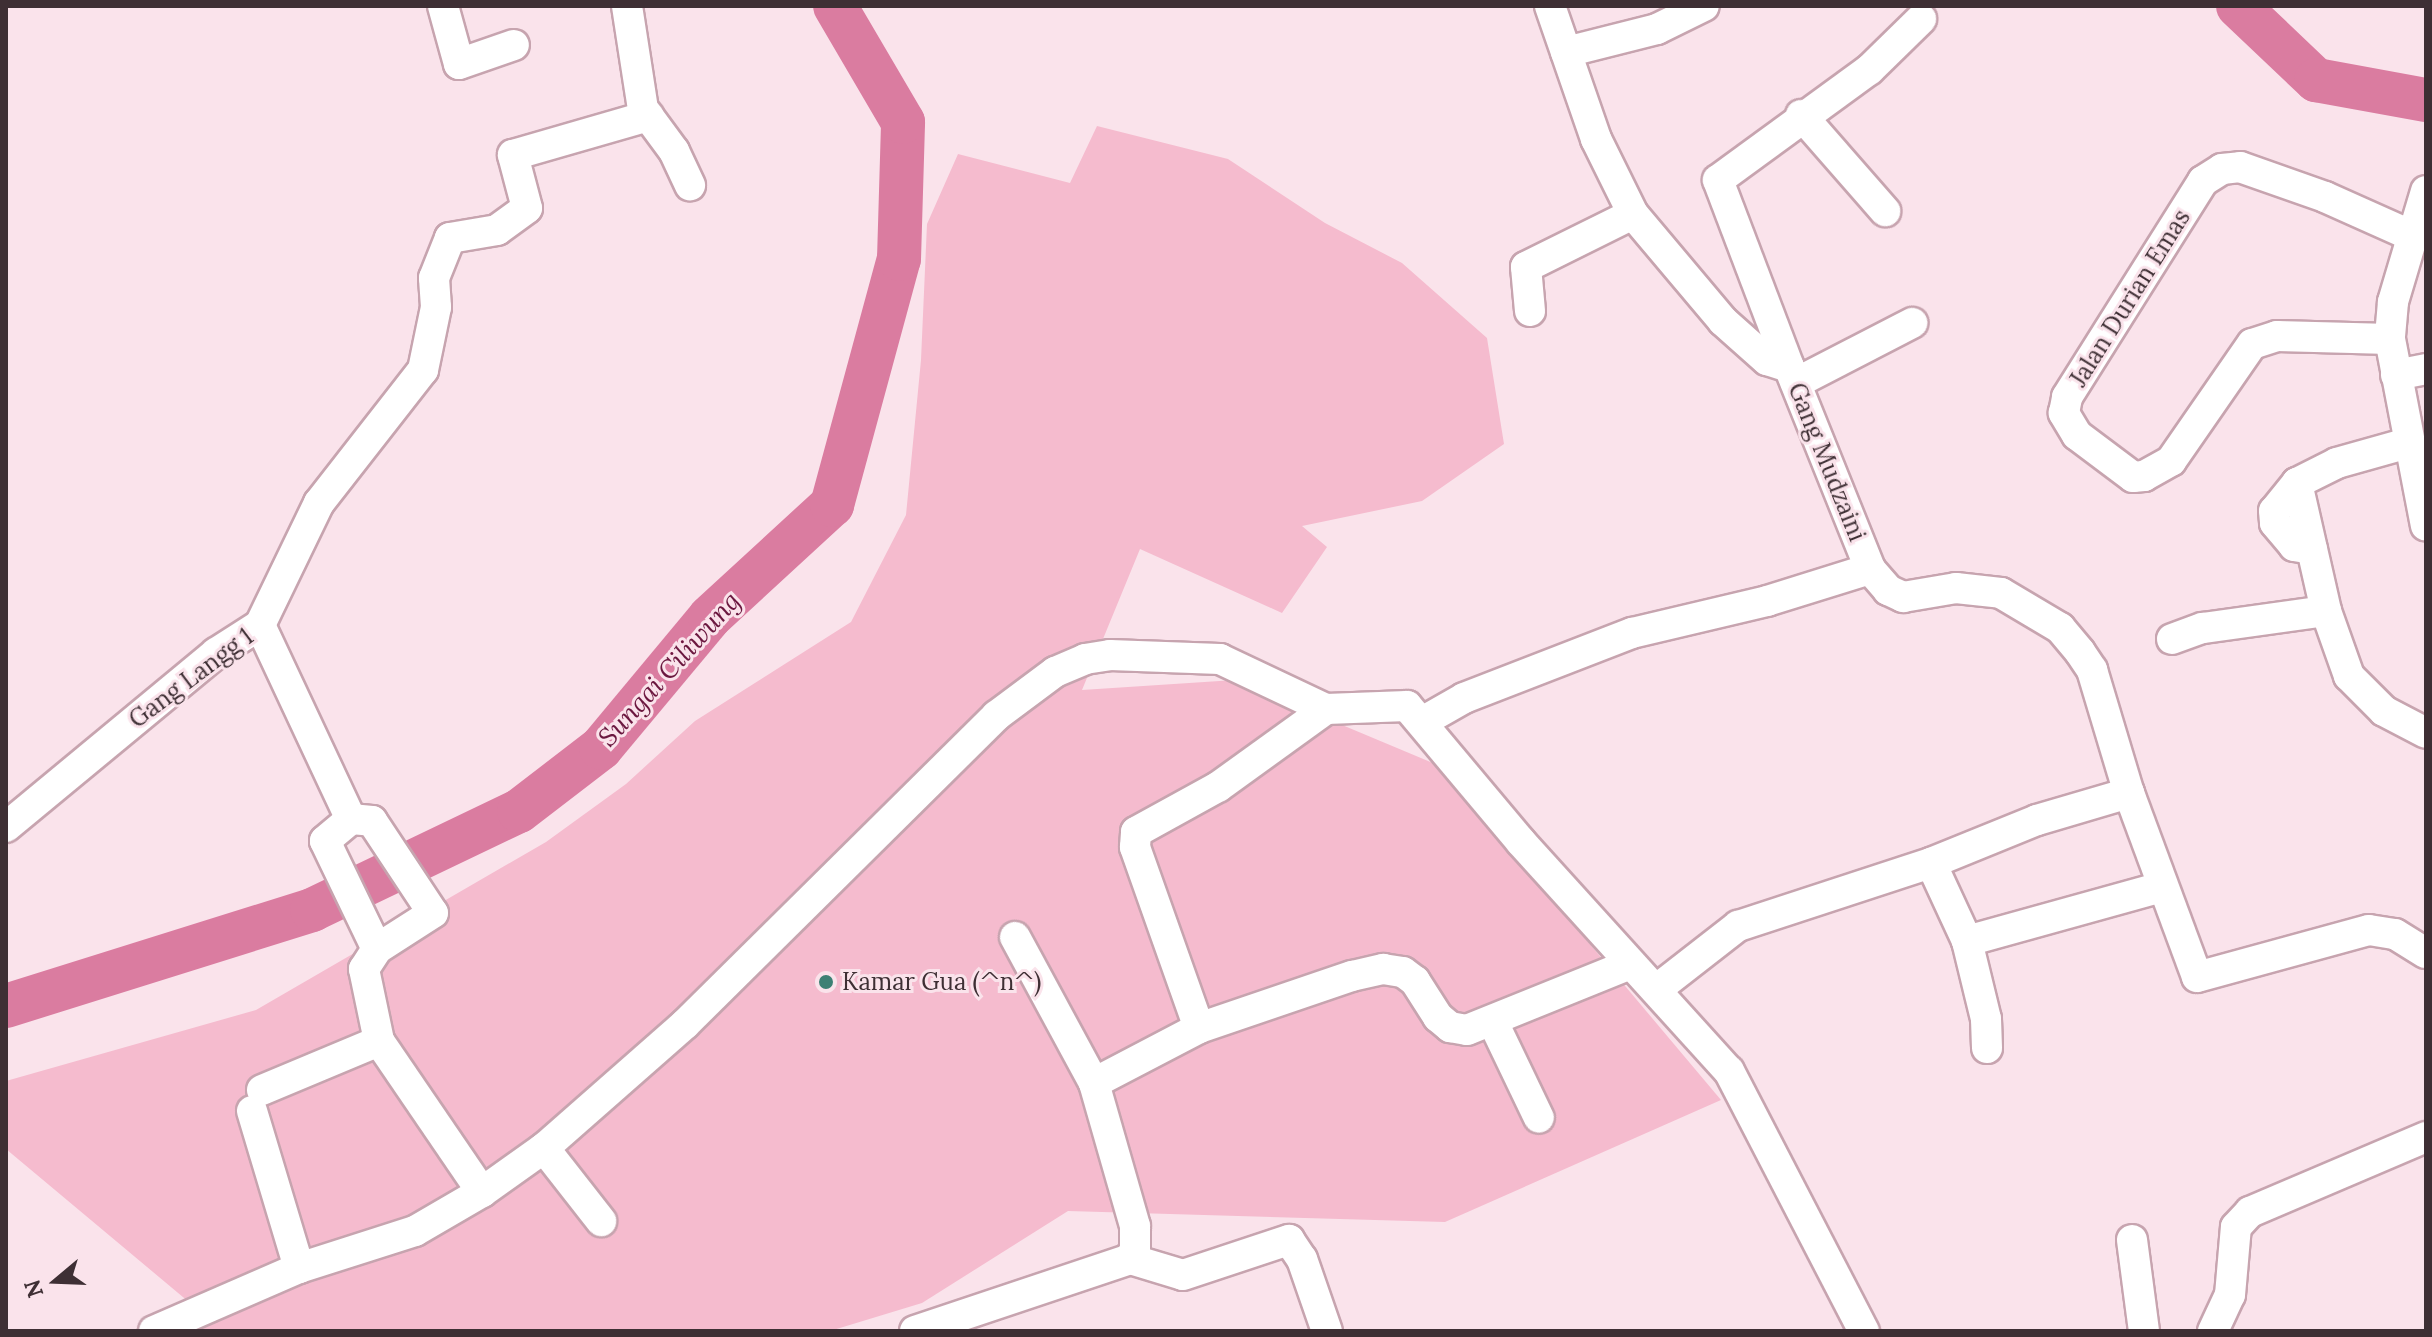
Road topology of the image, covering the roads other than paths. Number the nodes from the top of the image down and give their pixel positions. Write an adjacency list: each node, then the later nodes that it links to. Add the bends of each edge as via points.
1 (443, 6): 6 (street, via 459,64)
2 (627, 6): 9 (street, via 631,58)
3 (1550, 6): 7 (street, Gang Mudzaini)
4 (1704, 6): 7 (street, via 1657,29)
5 (1921, 19): 8 (street, via 1869,70)
6 (514, 45)
7 (1566, 52): 13 (street, Gang Mudzaini, via 1596,139)
8 (1801, 115): 12 (street); 19 (street, via 1718,180)
9 (648, 116): 10 (street); 25 (street, via 513,155 527,208 497,230 450,238 434,278 436,307 423,370 319,503)
10 (690, 186)
11 (2425, 196): 14 (street)
12 (1885, 211)
13 (1633, 214): 15 (street, via 1526,267); 19 (street, Gang Mudzaini, via 1739,337)
14 (2414, 252): 17 (street, via 2393,302); 17 (street, Jalan Durian Emas, via 2297,187 2240,167 2222,169 2203,181 2067,397 2064,413 2077,435 2133,477 2144,476 2171,461 2252,344 2277,336)
15 (1530, 311)
16 (1912, 323): 19 (street)
17 (2390, 339): 20 (street)
18 (2426, 369): 20 (street)
19 (1792, 375): 23 (street, Gang Mudzaini)
20 (2396, 375): 21 (street)
21 (2408, 443): 22 (street); 24 (street, via 2337,463 2297,483)
22 (2426, 526)
23 (1870, 569): 28 (street, via 1767,601 1632,633 1464,698); 30 (street, via 1888,590 1903,597 1981,588 2001,593 2060,628 2092,670)
24 (2326, 611): 26 (street, via 2203,628); 29 (street, via 2337,650 2363,694)
25 (260, 625): 31 (street, Gang Langg 1); 32 (street, Gang Langg 1, via 216,653)
26 (2172, 639)
27 (1326, 709): 28 (street, via 1407,706); 42 (street, via 1218,787 1144,827 1134,839); 48 (street, via 1220,659 1110,655 1055,672 996,716 685,1024)
28 (1422, 722): 39 (street)
29 (2426, 733)
30 (2129, 793): 33 (street, via 2005,831); 34 (street)
31 (361, 820): 37 (street, via 325,841); 37 (street, Gang Langg 1, via 433,913)
32 (6, 827)
33 (1931, 863): 36 (street); 40 (street, via 1738,926)
34 (2162, 887): 36 (street); 38 (street, via 2198,977 2369,930 2395,934)
35 (1015, 937): 45 (street)
36 (1967, 941): 44 (street, via 1986,1019)
37 (377, 949): 43 (street, via 364,969)
38 (2426, 953)
39 (1630, 964): 40 (street); 41 (street)
40 (1657, 989): 58 (street, via 1747,1100)
41 (1493, 1022): 42 (street, via 1467,1030 1450,1027 1415,981 1403,972 1383,969); 46 (street)
42 (1199, 1028): 45 (street)
43 (379, 1041): 49 (street); 53 (street, via 257,1101)
44 (1987, 1048)
45 (1094, 1083): 52 (street, via 1135,1226)
46 (1539, 1118)
47 (2426, 1137): 60 (street, via 2250,1212 2236,1227 2230,1295)
48 (544, 1148): 49 (street); 50 (street)
49 (482, 1192): 53 (street, via 415,1231)
50 (601, 1221)
51 (2132, 1240): 59 (street)
52 (1130, 1259): 54 (street); 57 (street, via 1183,1275 1289,1240 1302,1259)
53 (299, 1268): 55 (street)
54 (1008, 1318): 56 (street)
55 (154, 1331)
56 (915, 1331)
57 (1327, 1331)
58 (1864, 1331)
59 (2144, 1331)
60 (2213, 1331)

